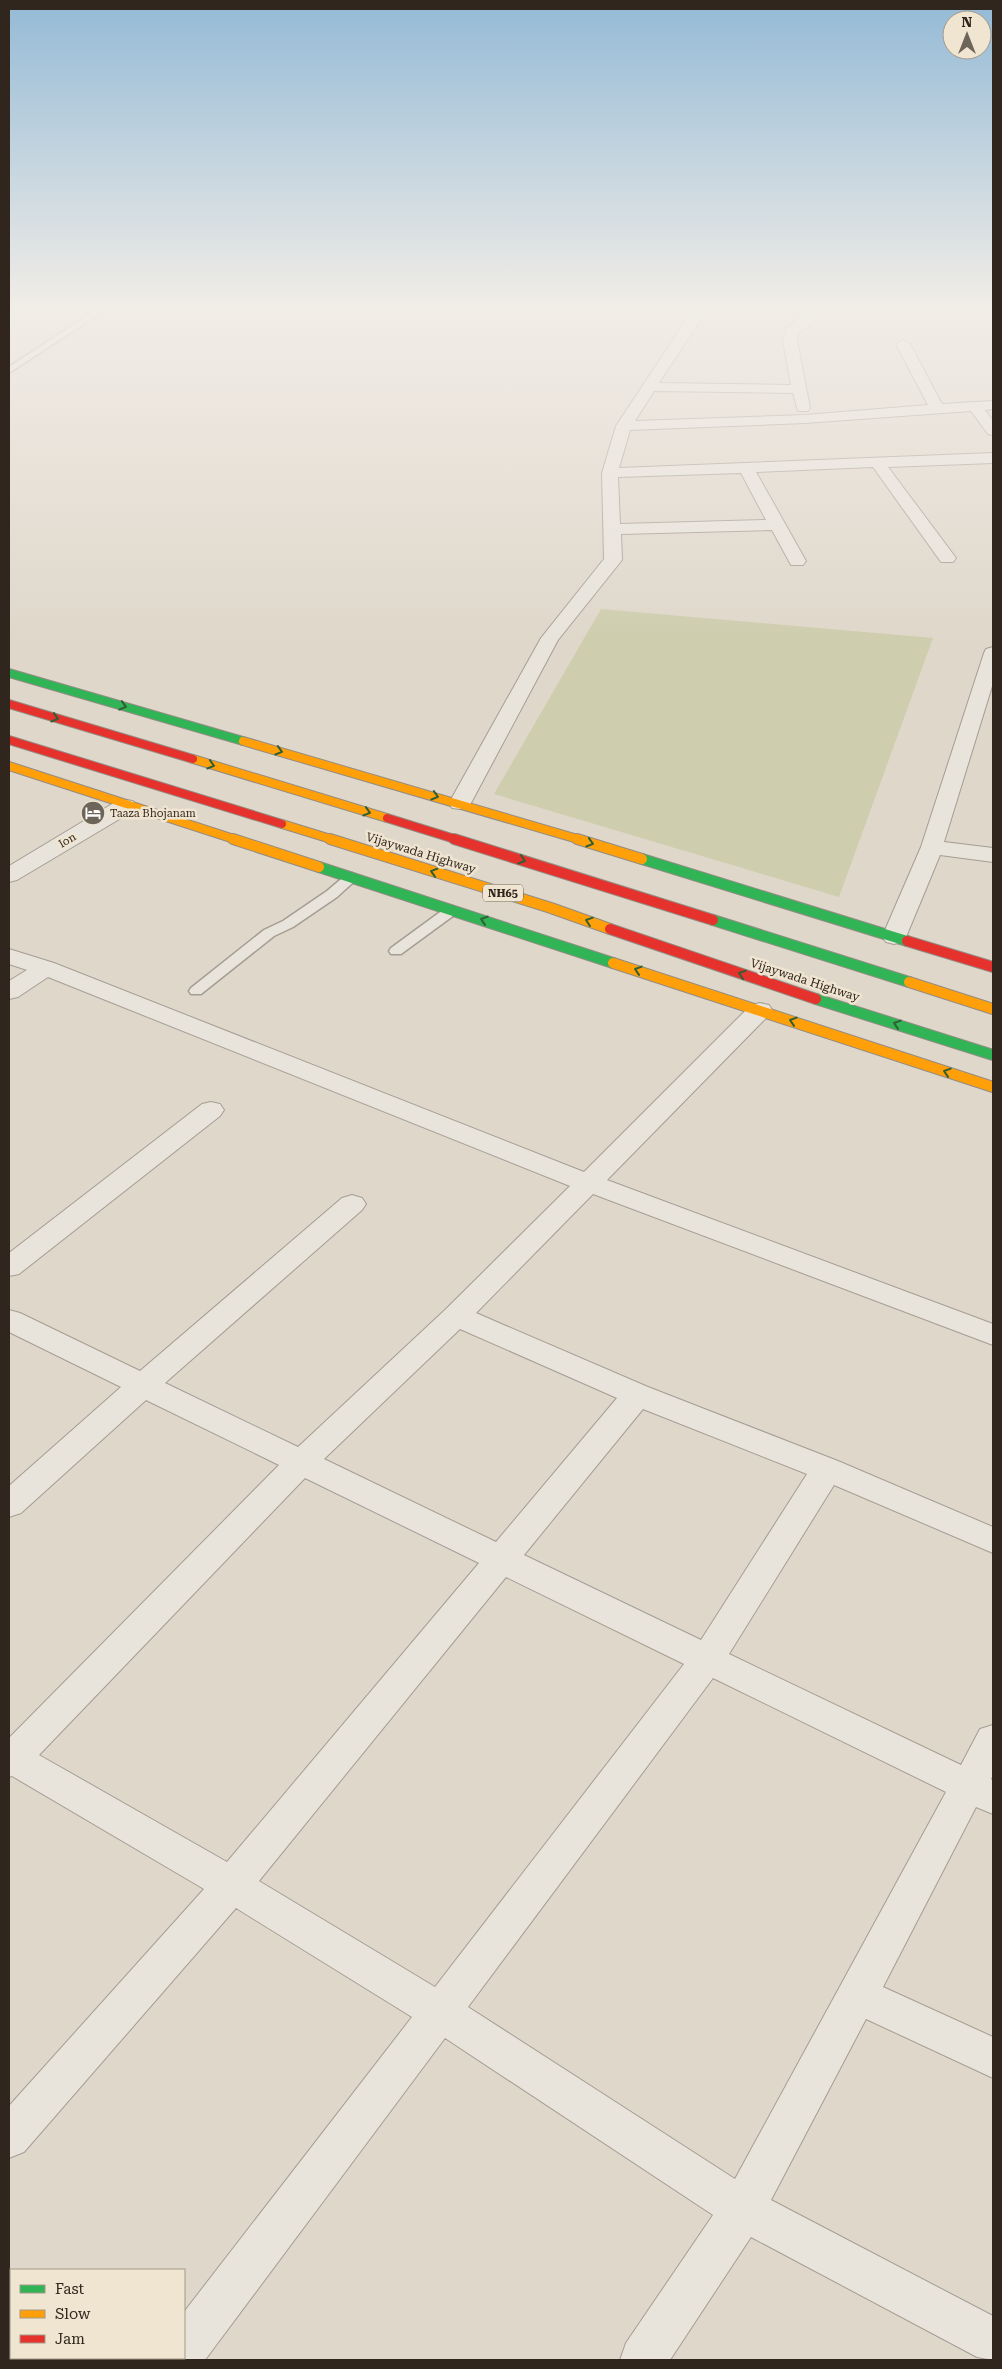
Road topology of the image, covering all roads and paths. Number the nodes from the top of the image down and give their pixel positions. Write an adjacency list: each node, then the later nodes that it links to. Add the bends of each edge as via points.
1 (629, 419): 5 (street)
2 (805, 419): 3 (street); 5 (street)
3 (812, 419)
4 (984, 419): 6 (street)
5 (624, 426): 10 (street)
6 (993, 431)
7 (993, 458): 8 (street)
8 (876, 461): 9 (street); 13 (street)
9 (746, 468): 10 (street); 11 (street)
10 (610, 473): 12 (street)
11 (776, 525): 12 (street); 14 (street)
12 (612, 530): 21 (street, via 612,560 550,638)
13 (947, 558)
14 (797, 561)
15 (993, 653): 17 (street)
16 (9, 673): 21 (main road, one-way to 21)
17 (989, 679): 23 (street)
18 (9, 704): 35 (main road, Vijaywada Highway, one-way to 35, via 451,838)
19 (9, 740): 37 (main road, Vijaywada Highway / NH65, one-way to 19, via 782,988 551,908)
20 (9, 766): 22 (main road)
21 (460, 803): 28 (main road, one-way to 28)
22 (125, 806): 25 (street, Ion); 26 (main road)
23 (932, 847): 24 (street); 28 (street)
24 (993, 854)
25 (9, 875)
26 (352, 877): 27 (main road); 33 (lane, via 288,924 269,933)
27 (452, 910): 29 (lane); 36 (main road, one-way to 27)
28 (894, 937): 31 (main road)
29 (396, 951)
30 (9, 956): 32 (street)
31 (993, 967)
32 (46, 968): 34 (street); 40 (street)
33 (196, 991)
34 (9, 992)
35 (993, 1009)
36 (760, 1010): 38 (main road, one-way to 36); 40 (street)
37 (993, 1055)
38 (993, 1087)
39 (211, 1110): 42 (street)
40 (588, 1183): 43 (street); 45 (street)
41 (352, 1204): 46 (street)
42 (9, 1267)
43 (456, 1316): 47 (street); 48 (street)
44 (9, 1320): 46 (street)
45 (993, 1335)
46 (143, 1385): 48 (street); 50 (street)
47 (637, 1395): 49 (street); 52 (street)
48 (301, 1462): 52 (street); 55 (street)
49 (827, 1469): 51 (street); 53 (street)
50 (9, 1505)
51 (993, 1540)
52 (502, 1559): 53 (street); 57 (street)
53 (707, 1660): 56 (street); 59 (street)
54 (993, 1740): 56 (street)
55 (10, 1760): 57 (street)
56 (980, 1793): 58 (street)
57 (232, 1886): 59 (street); 61 (street)
58 (858, 1995): 60 (street); 62 (street)
59 (440, 2012): 62 (street); 64 (street)
60 (993, 2058)
61 (9, 2137)
62 (743, 2209): 63 (street); 65 (street)
63 (993, 2341)
64 (185, 2349)
65 (644, 2360)

